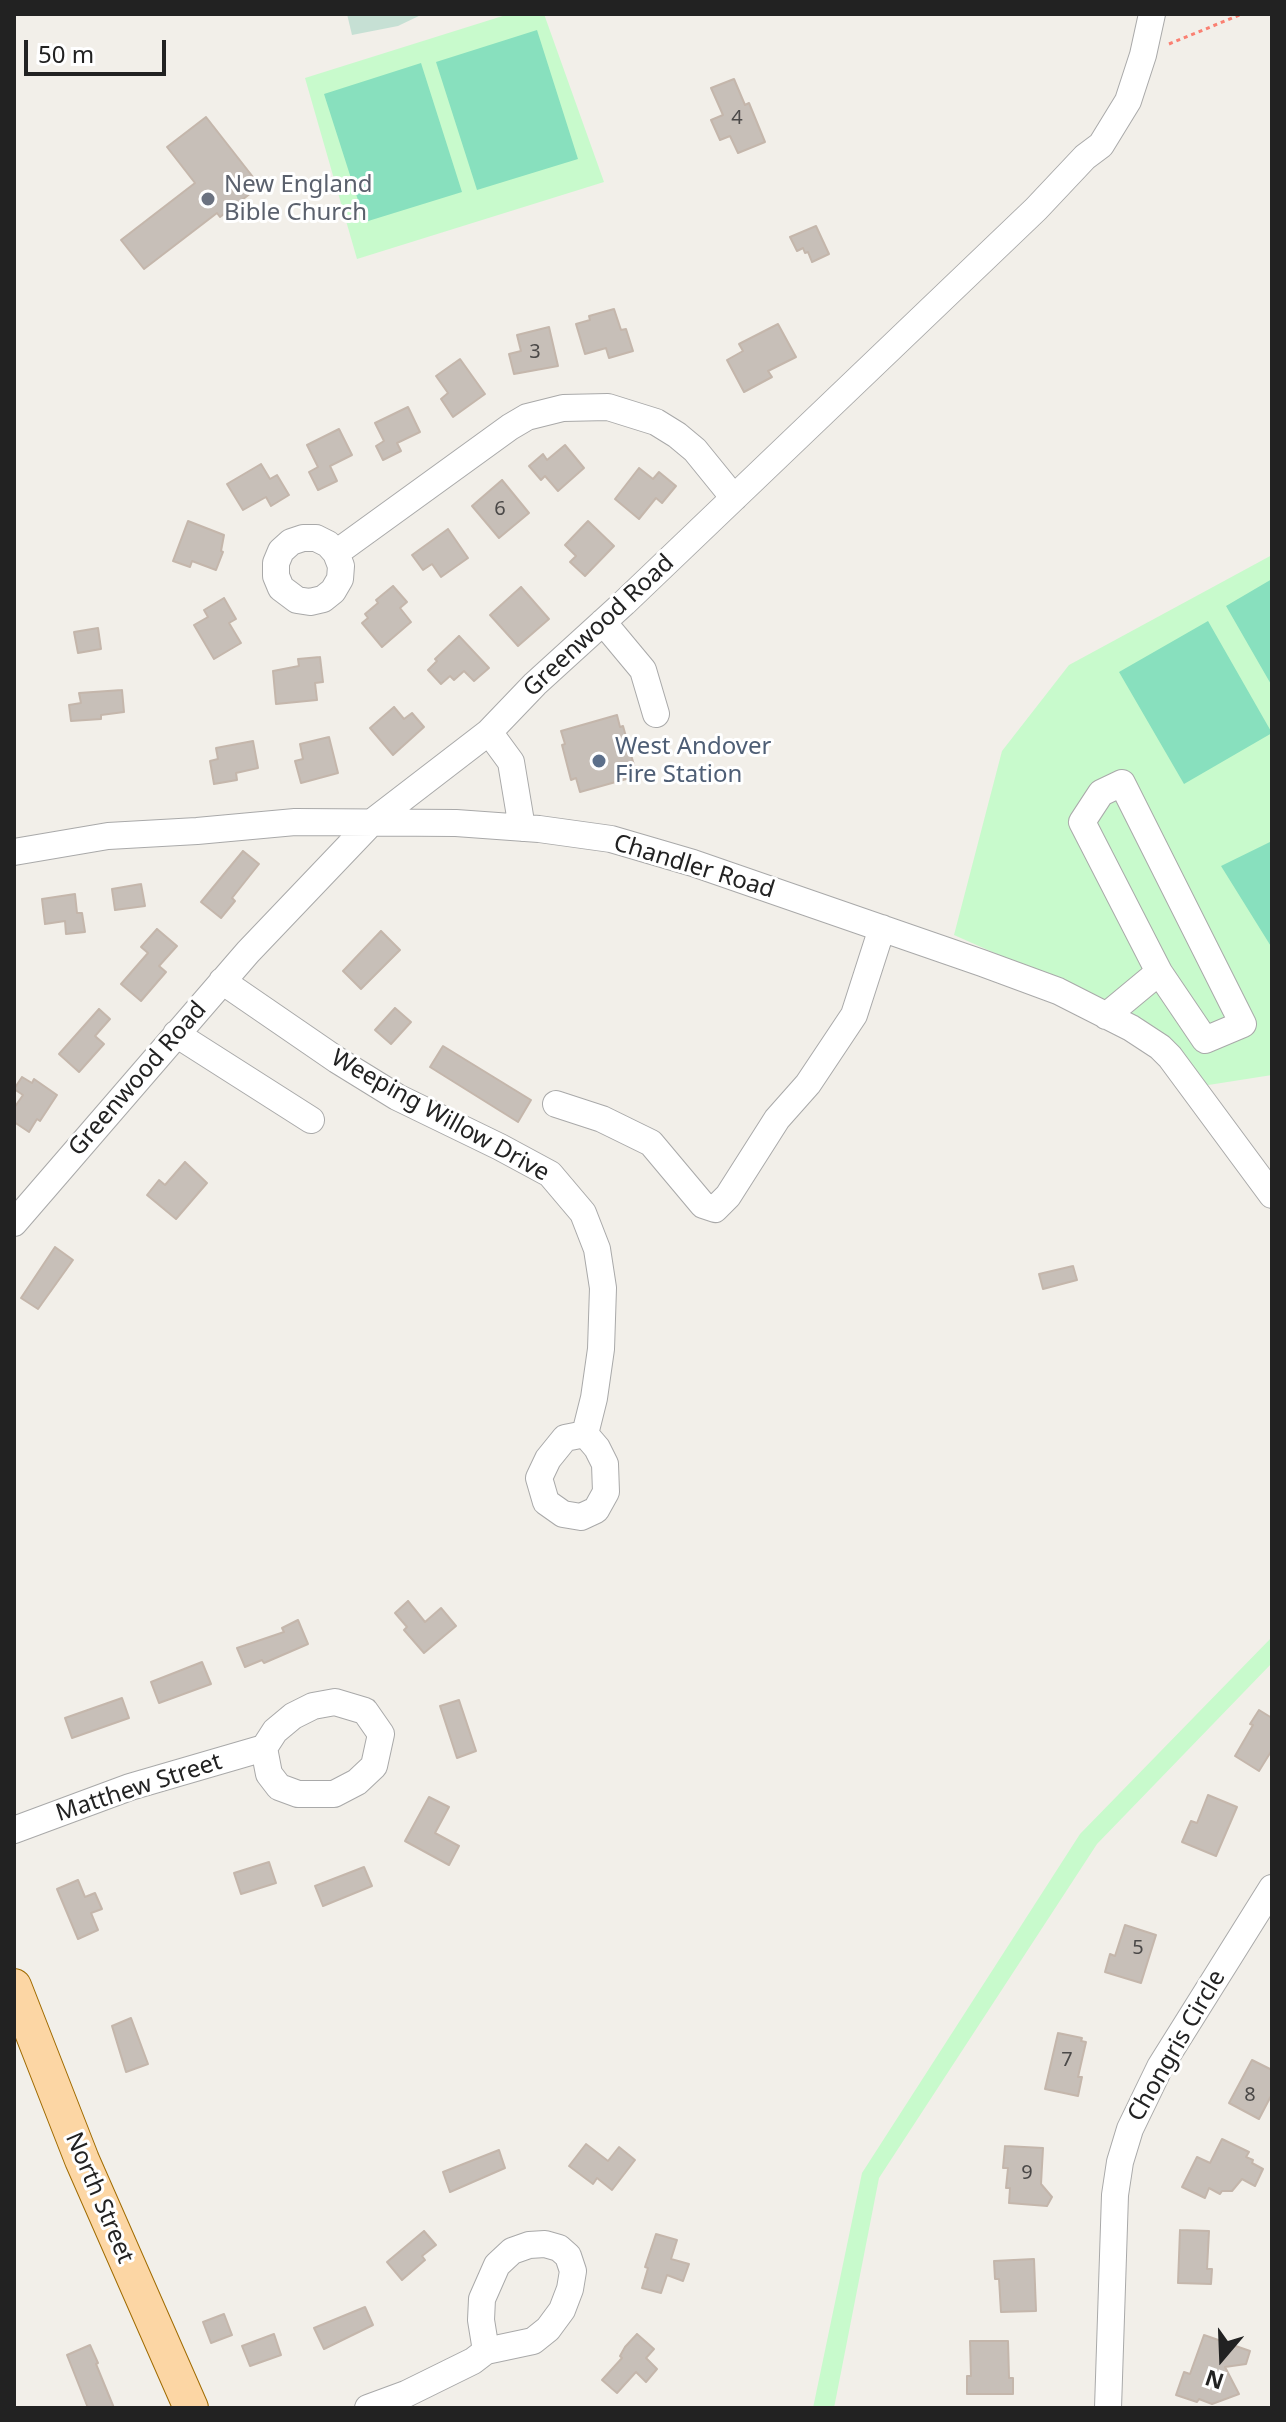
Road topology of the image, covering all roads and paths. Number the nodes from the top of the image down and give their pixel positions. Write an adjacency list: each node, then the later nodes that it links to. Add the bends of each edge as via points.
1 (1152, 14): 3 (street, Greenwood Road)
2 (1242, 14): 3 (path)
3 (1143, 55): 4 (street, Greenwood Road, via 1128,101 1101,145)
4 (734, 498): 5 (street, via 695,450 656,422 608,407 563,408 510,427); 6 (street, Greenwood Road)
5 (336, 553)
6 (603, 622): 7 (street, via 643,670); 8 (street, Greenwood Road)
7 (656, 714)
8 (489, 732): 9 (street, Greenwood Road); 10 (street, via 511,762)
9 (372, 822): 10 (street, Chandler Road); 11 (street, Chandler Road, via 295,822 108,836); 14 (street, Greenwood Road)
10 (522, 828): 12 (street, Chandler Road, via 625,843)
11 (14, 852)
12 (882, 928): 15 (street, Chandler Road, via 1058,991); 17 (street, via 854,1015 715,1209 703,1205 651,1143)
13 (1159, 972): 13 (street, via 1082,822 1101,793 1122,783 1243,1024 1205,1040); 15 (street)
14 (222, 981): 16 (street, Greenwood Road); 21 (street, Weeping Willow Drive, via 397,1097 550,1174 583,1213 597,1249 603,1288 601,1349)
15 (1106, 1016): 19 (street, Chandler Road, via 1170,1057)
16 (176, 1034): 18 (street); 20 (street, Greenwood Road)
17 (556, 1104)
18 (311, 1120)
19 (1272, 1195)
20 (14, 1223)
21 (585, 1434)
22 (264, 1748): 22 (street, via 269,1774 279,1787 298,1794 334,1794 374,1766 381,1734 365,1711 335,1702 293,1716); 23 (street, Matthew Street, via 130,1787)
23 (14, 1830)
24 (1272, 1888): 29 (street, Chongris Circle, via 1160,2067 1130,2129 1115,2195)
25 (14, 1986): 27 (main road, North Street, via 82,2160)
26 (486, 2351): 28 (street)
27 (191, 2408)
28 (368, 2408)
29 (1108, 2408)

